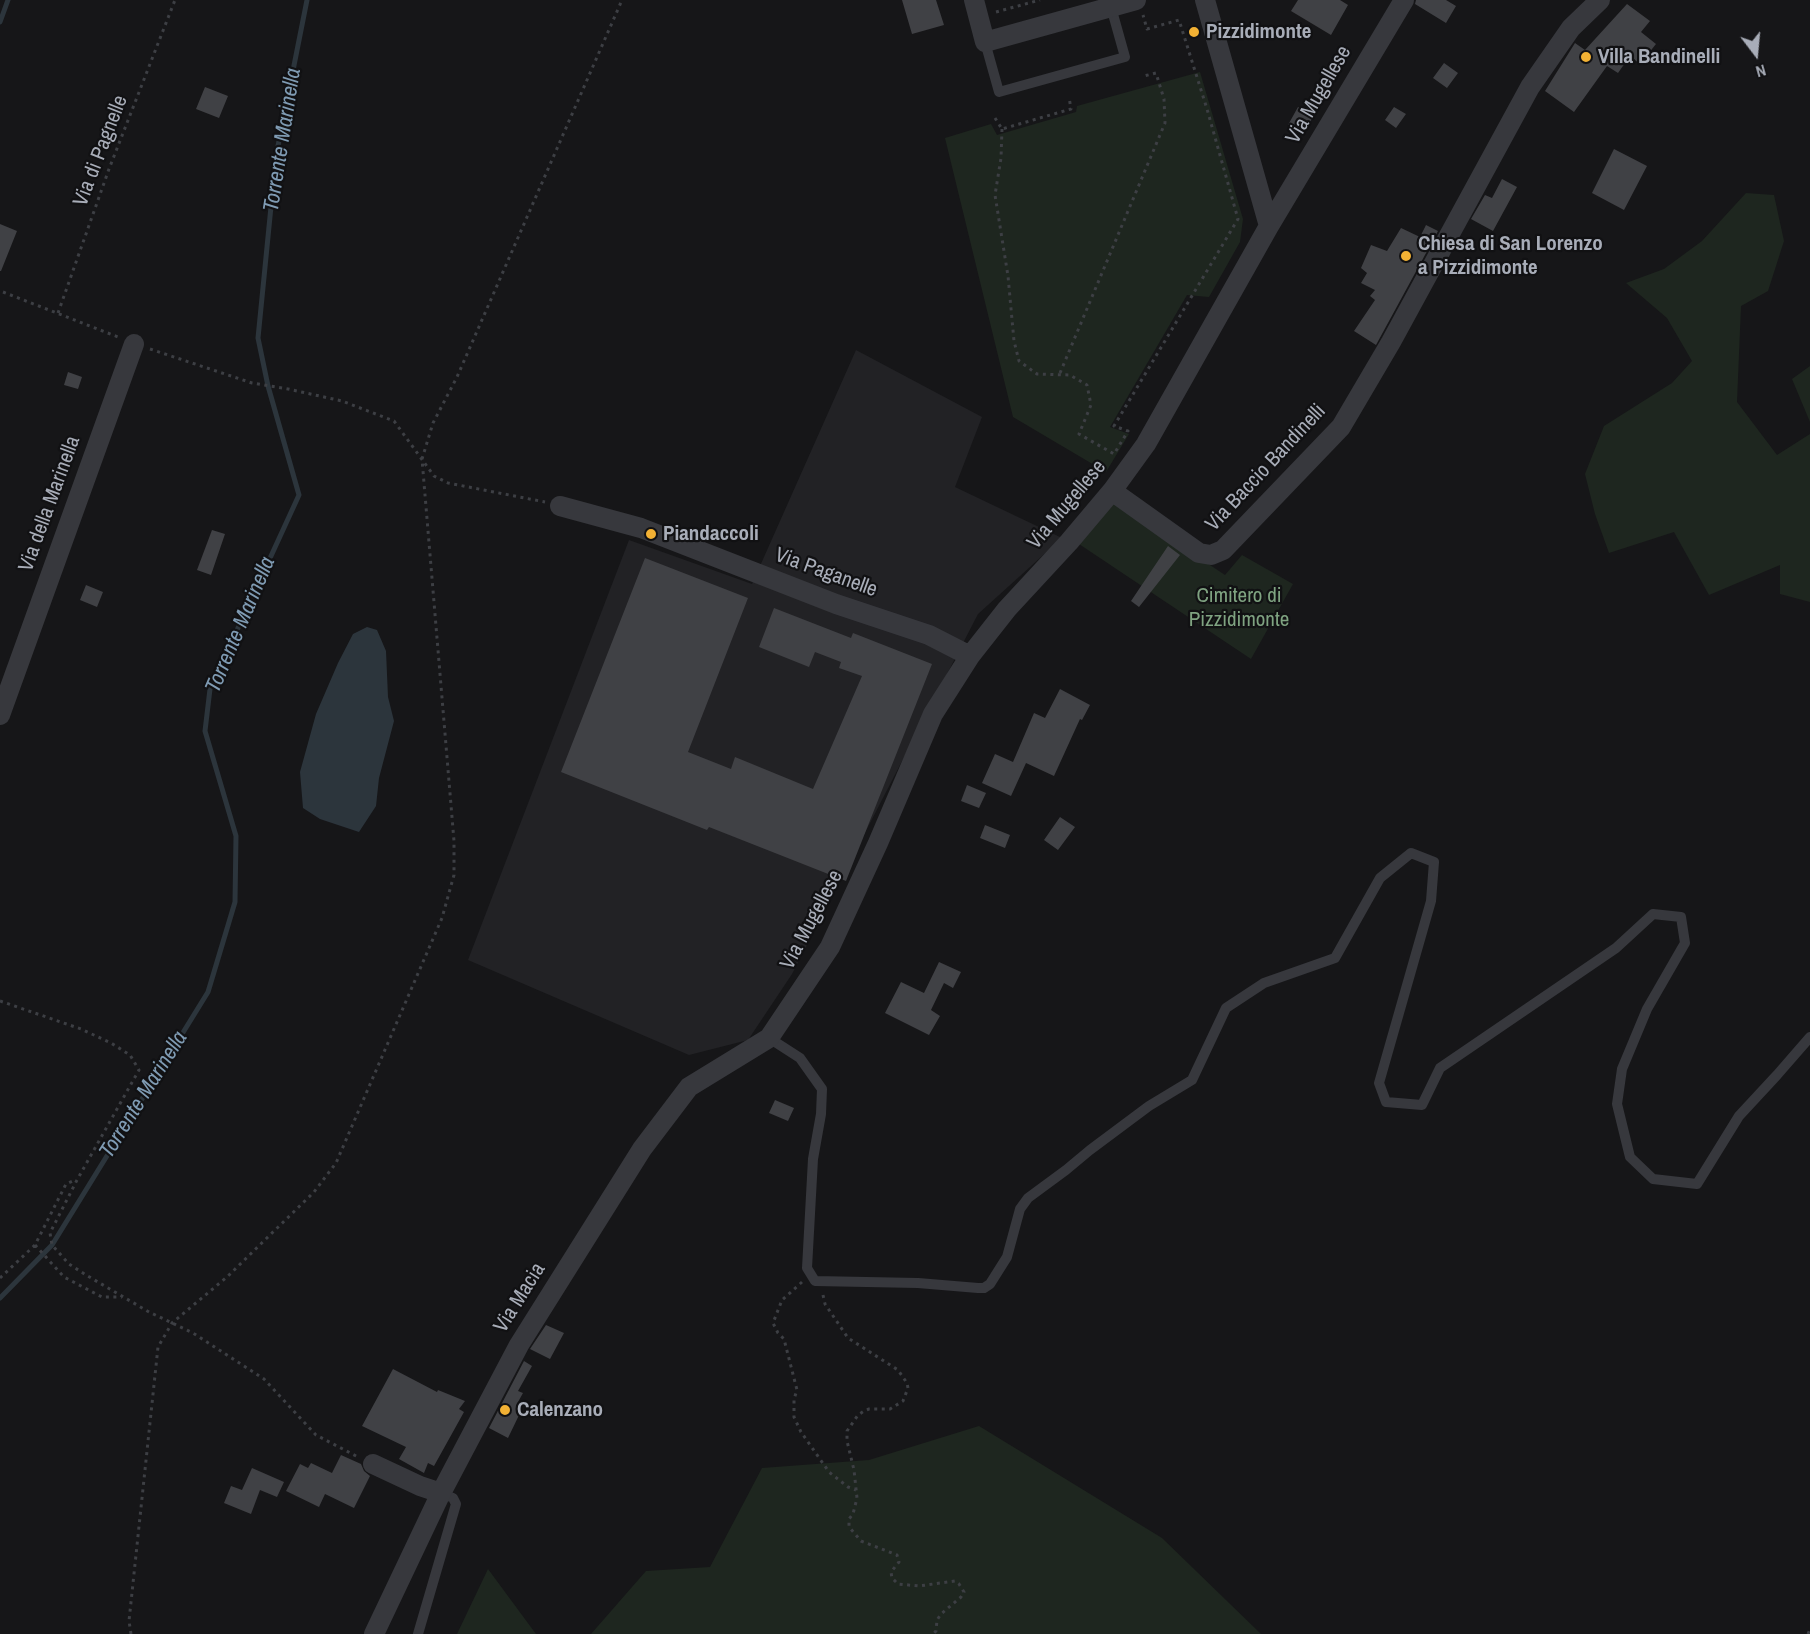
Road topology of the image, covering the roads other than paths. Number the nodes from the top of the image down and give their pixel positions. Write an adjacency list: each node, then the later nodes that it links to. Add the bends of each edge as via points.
1 (1205, 0): 8 (street)
2 (1404, 0): 8 (street, Via Mugellese)
3 (1600, 0): 10 (street, Via Baccio Bandinelli, via 1571,28 1530,87 1341,427 1223,550 1210,555 1199,553)
4 (982, 3): 7 (street)
5 (1111, 7): 6 (street); 7 (street); 7 (lane, via 1125,57 1011,89 999,92)
6 (1139, 7)
7 (985, 42)
8 (1269, 226): 10 (street, Via Mugellese, via 1146,444)
9 (134, 344): 13 (street, Via della Marinella)
10 (1112, 491): 12 (street, Via Mugellese)
11 (560, 506): 12 (street, Via Paganelle, via 640,528 929,635)
12 (970, 656): 15 (street, Via Mugellese, via 933,714 830,947)
13 (0, 715)
14 (1810, 1037): 15 (lane, via 1739,1116 1697,1184 1653,1179 1630,1157 1617,1104 1622,1069 1647,1009 1685,943 1681,917 1653,914 1616,948 1440,1068 1422,1105 1386,1102 1379,1083 1431,901 1434,862 1411,853 1380,878 1335,958 1264,983 1226,1008 1192,1080 1149,1106 1028,1198 1020,1209 1007,1257 984,1288 815,1278 807,1268 813,1159 822,1089 800,1058)
15 (769, 1038): 17 (street, Via Macia, via 689,1087 642,1149 519,1345)
16 (373, 1464): 17 (street)
17 (441, 1493): 18 (street, Via Macia); 19 (lane, via 453,1498 456,1504)
18 (374, 1634)
19 (418, 1634)

